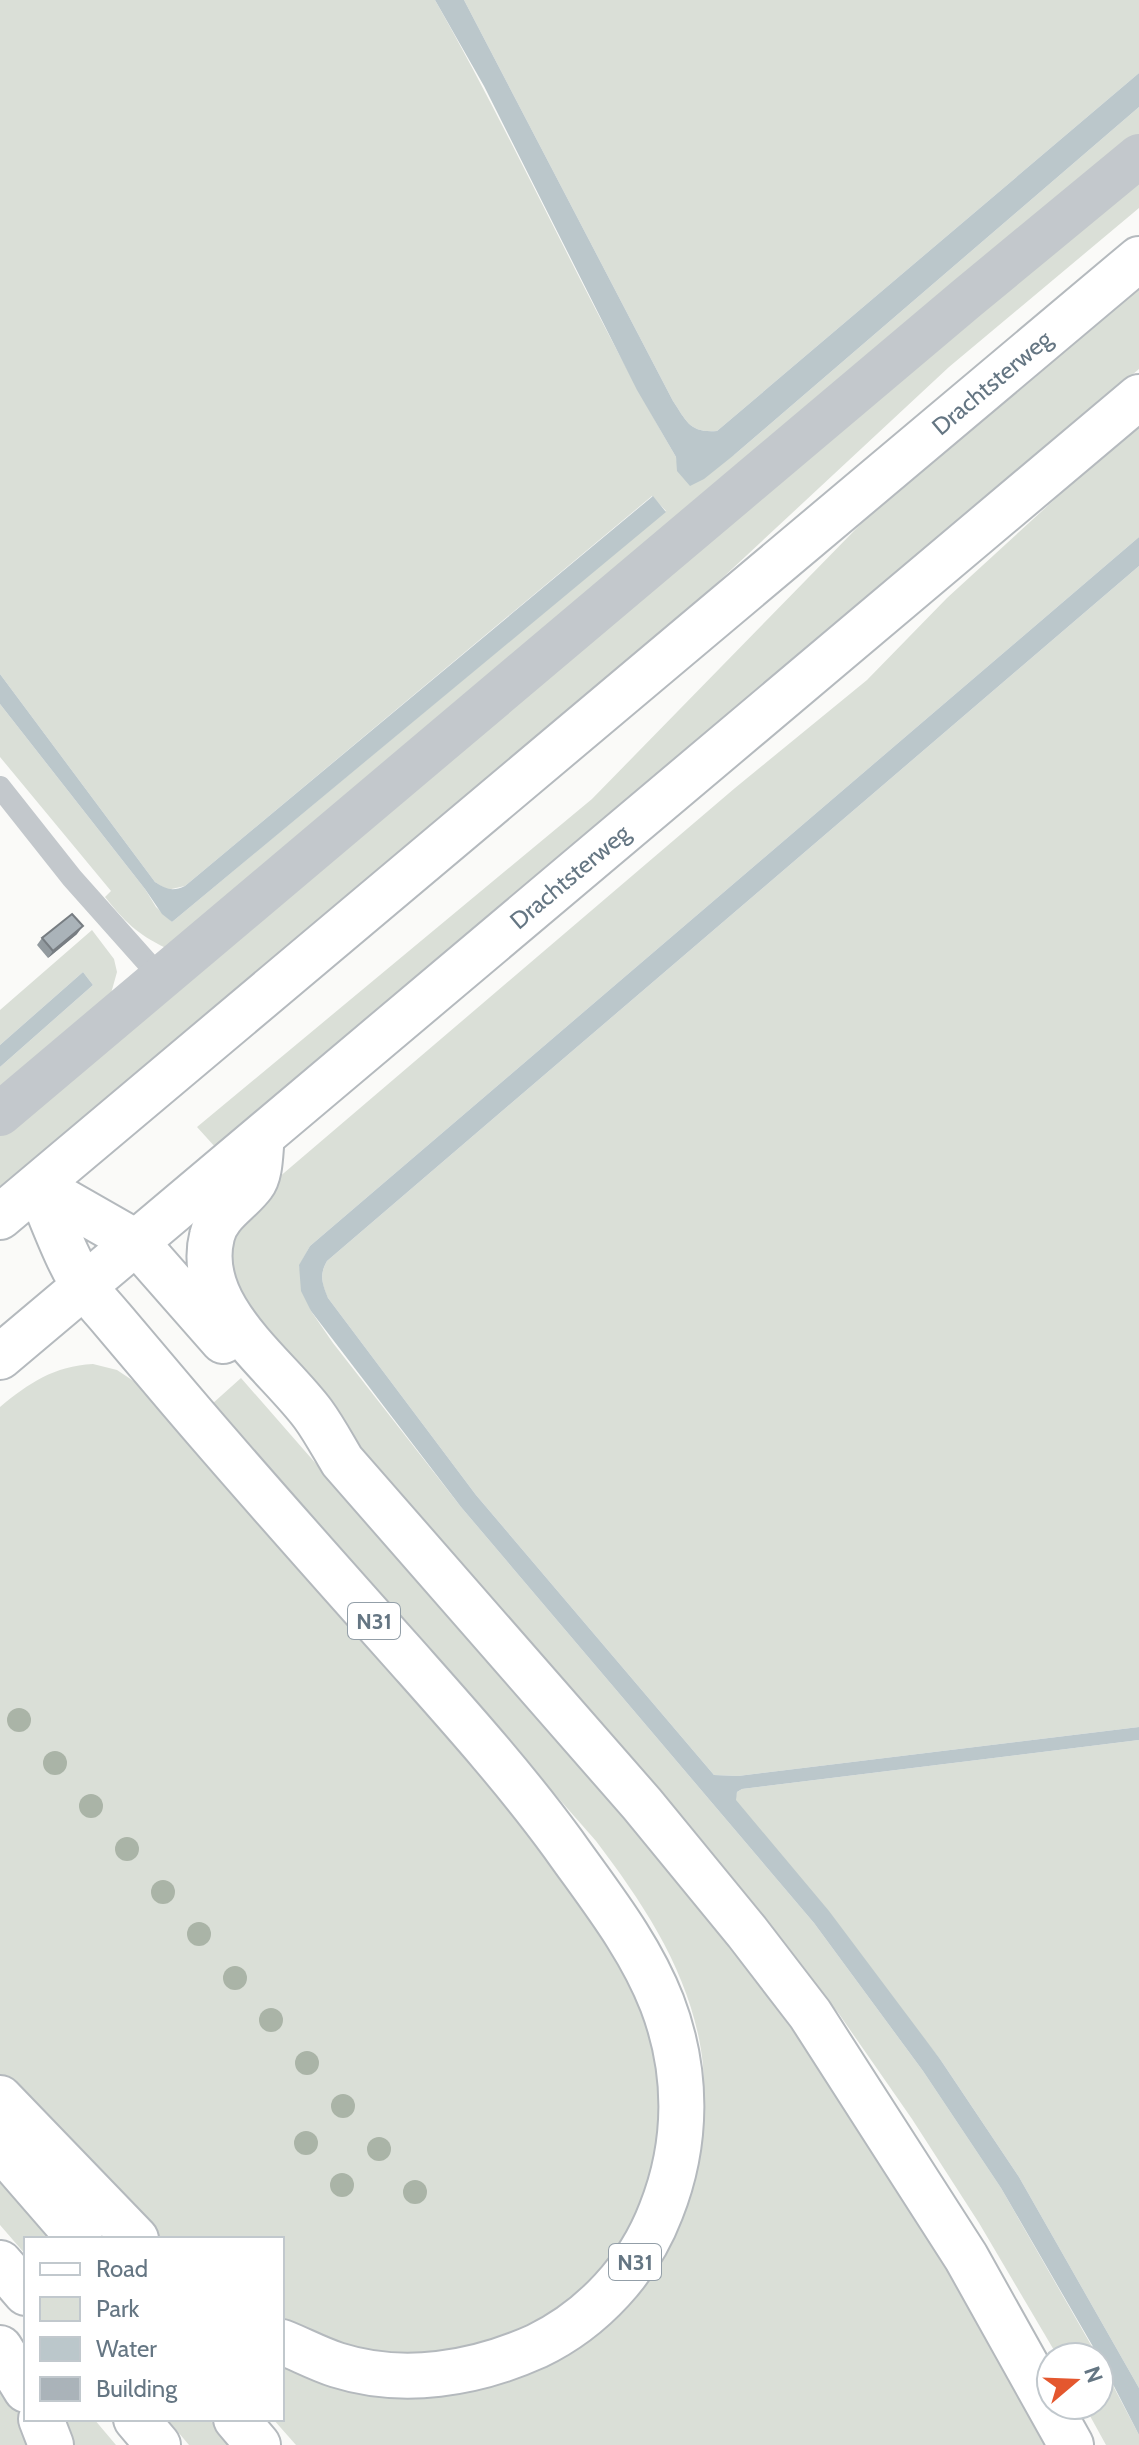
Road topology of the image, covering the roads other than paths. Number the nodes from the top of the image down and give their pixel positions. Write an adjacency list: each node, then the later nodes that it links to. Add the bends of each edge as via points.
1 (1139, 156): 5 (street)
2 (1139, 259): 8 (main road, Drachtsterweg)
3 (1139, 397): 7 (main road, Drachtsterweg)
4 (0, 787): 5 (lane)
5 (161, 978): 6 (street)
6 (0, 1114)
7 (262, 1137): 10 (main road, Drachtsterweg); 13 (main road, via 255,1182 212,1232 209,1274 235,1323 314,1415)
8 (38, 1186): 9 (main road, Drachtsterweg); 10 (main road); 11 (main road)
9 (0, 1217)
10 (136, 1242): 11 (main road, Drachtsterweg); 13 (main road, via 299,1427)
11 (84, 1285): 12 (main road, Drachtsterweg); 20 (main road, N31, via 520,1786 647,1968 678,2060 681,2142 655,2227 622,2279 566,2329 515,2356 415,2376 338,2365)
12 (0, 1357)
13 (342, 1461): 29 (main road, via 642,1804 810,2014 966,2257)
14 (0, 2098): 17 (main road)
15 (0, 2147): 16 (main road)
16 (78, 2237)
17 (134, 2237)
18 (0, 2263): 19 (main road)
19 (24, 2291)
20 (284, 2343)
21 (0, 2348): 22 (main road)
22 (24, 2387)
23 (42, 2421): 26 (main road)
24 (138, 2421): 27 (main road)
25 (238, 2421): 28 (main road)
26 (51, 2445)
27 (158, 2445)
28 (258, 2445)
29 (1071, 2445)

